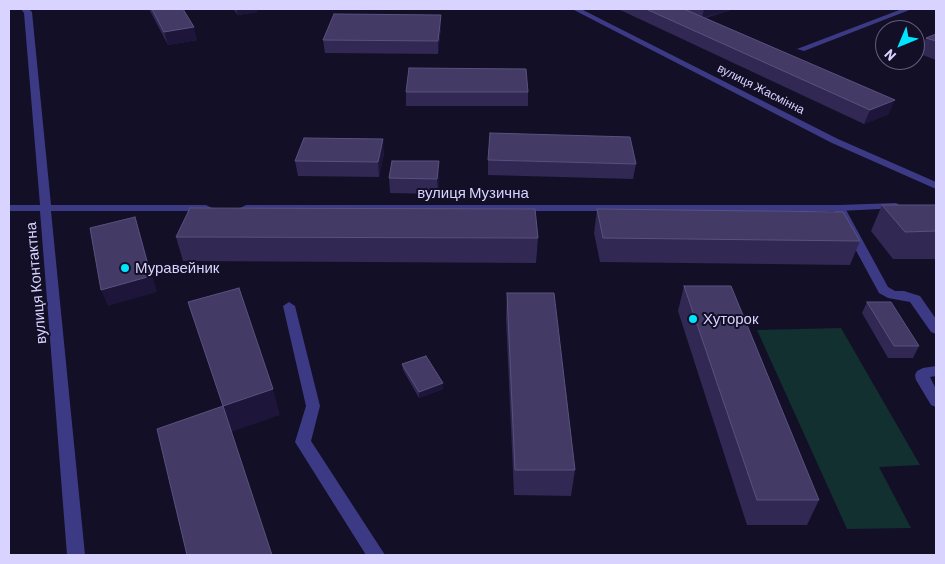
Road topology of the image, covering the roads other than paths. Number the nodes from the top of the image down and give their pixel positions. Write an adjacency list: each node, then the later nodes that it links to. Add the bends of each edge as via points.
1 (25, 9): 8 (street, вулиця Контактна, via 28,12)
2 (576, 9): 5 (street, вулиця Жасмінна, via 835,141)
3 (908, 9): 4 (street)
4 (801, 49)
5 (936, 186)
6 (907, 206): 11 (street, вулиця Музична)
7 (9, 208): 8 (street)
8 (46, 208): 9 (street); 16 (street, вулиця Контактна)
9 (214, 208)
10 (234, 208): 11 (street, вулиця Музична)
11 (839, 208): 13 (street, via 884,290 915,299)
12 (289, 306): 17 (street, via 313,406 303,442)
13 (936, 329)
14 (936, 371): 15 (street, via 922,375)
15 (936, 401)
16 (76, 555)
17 (376, 555)

